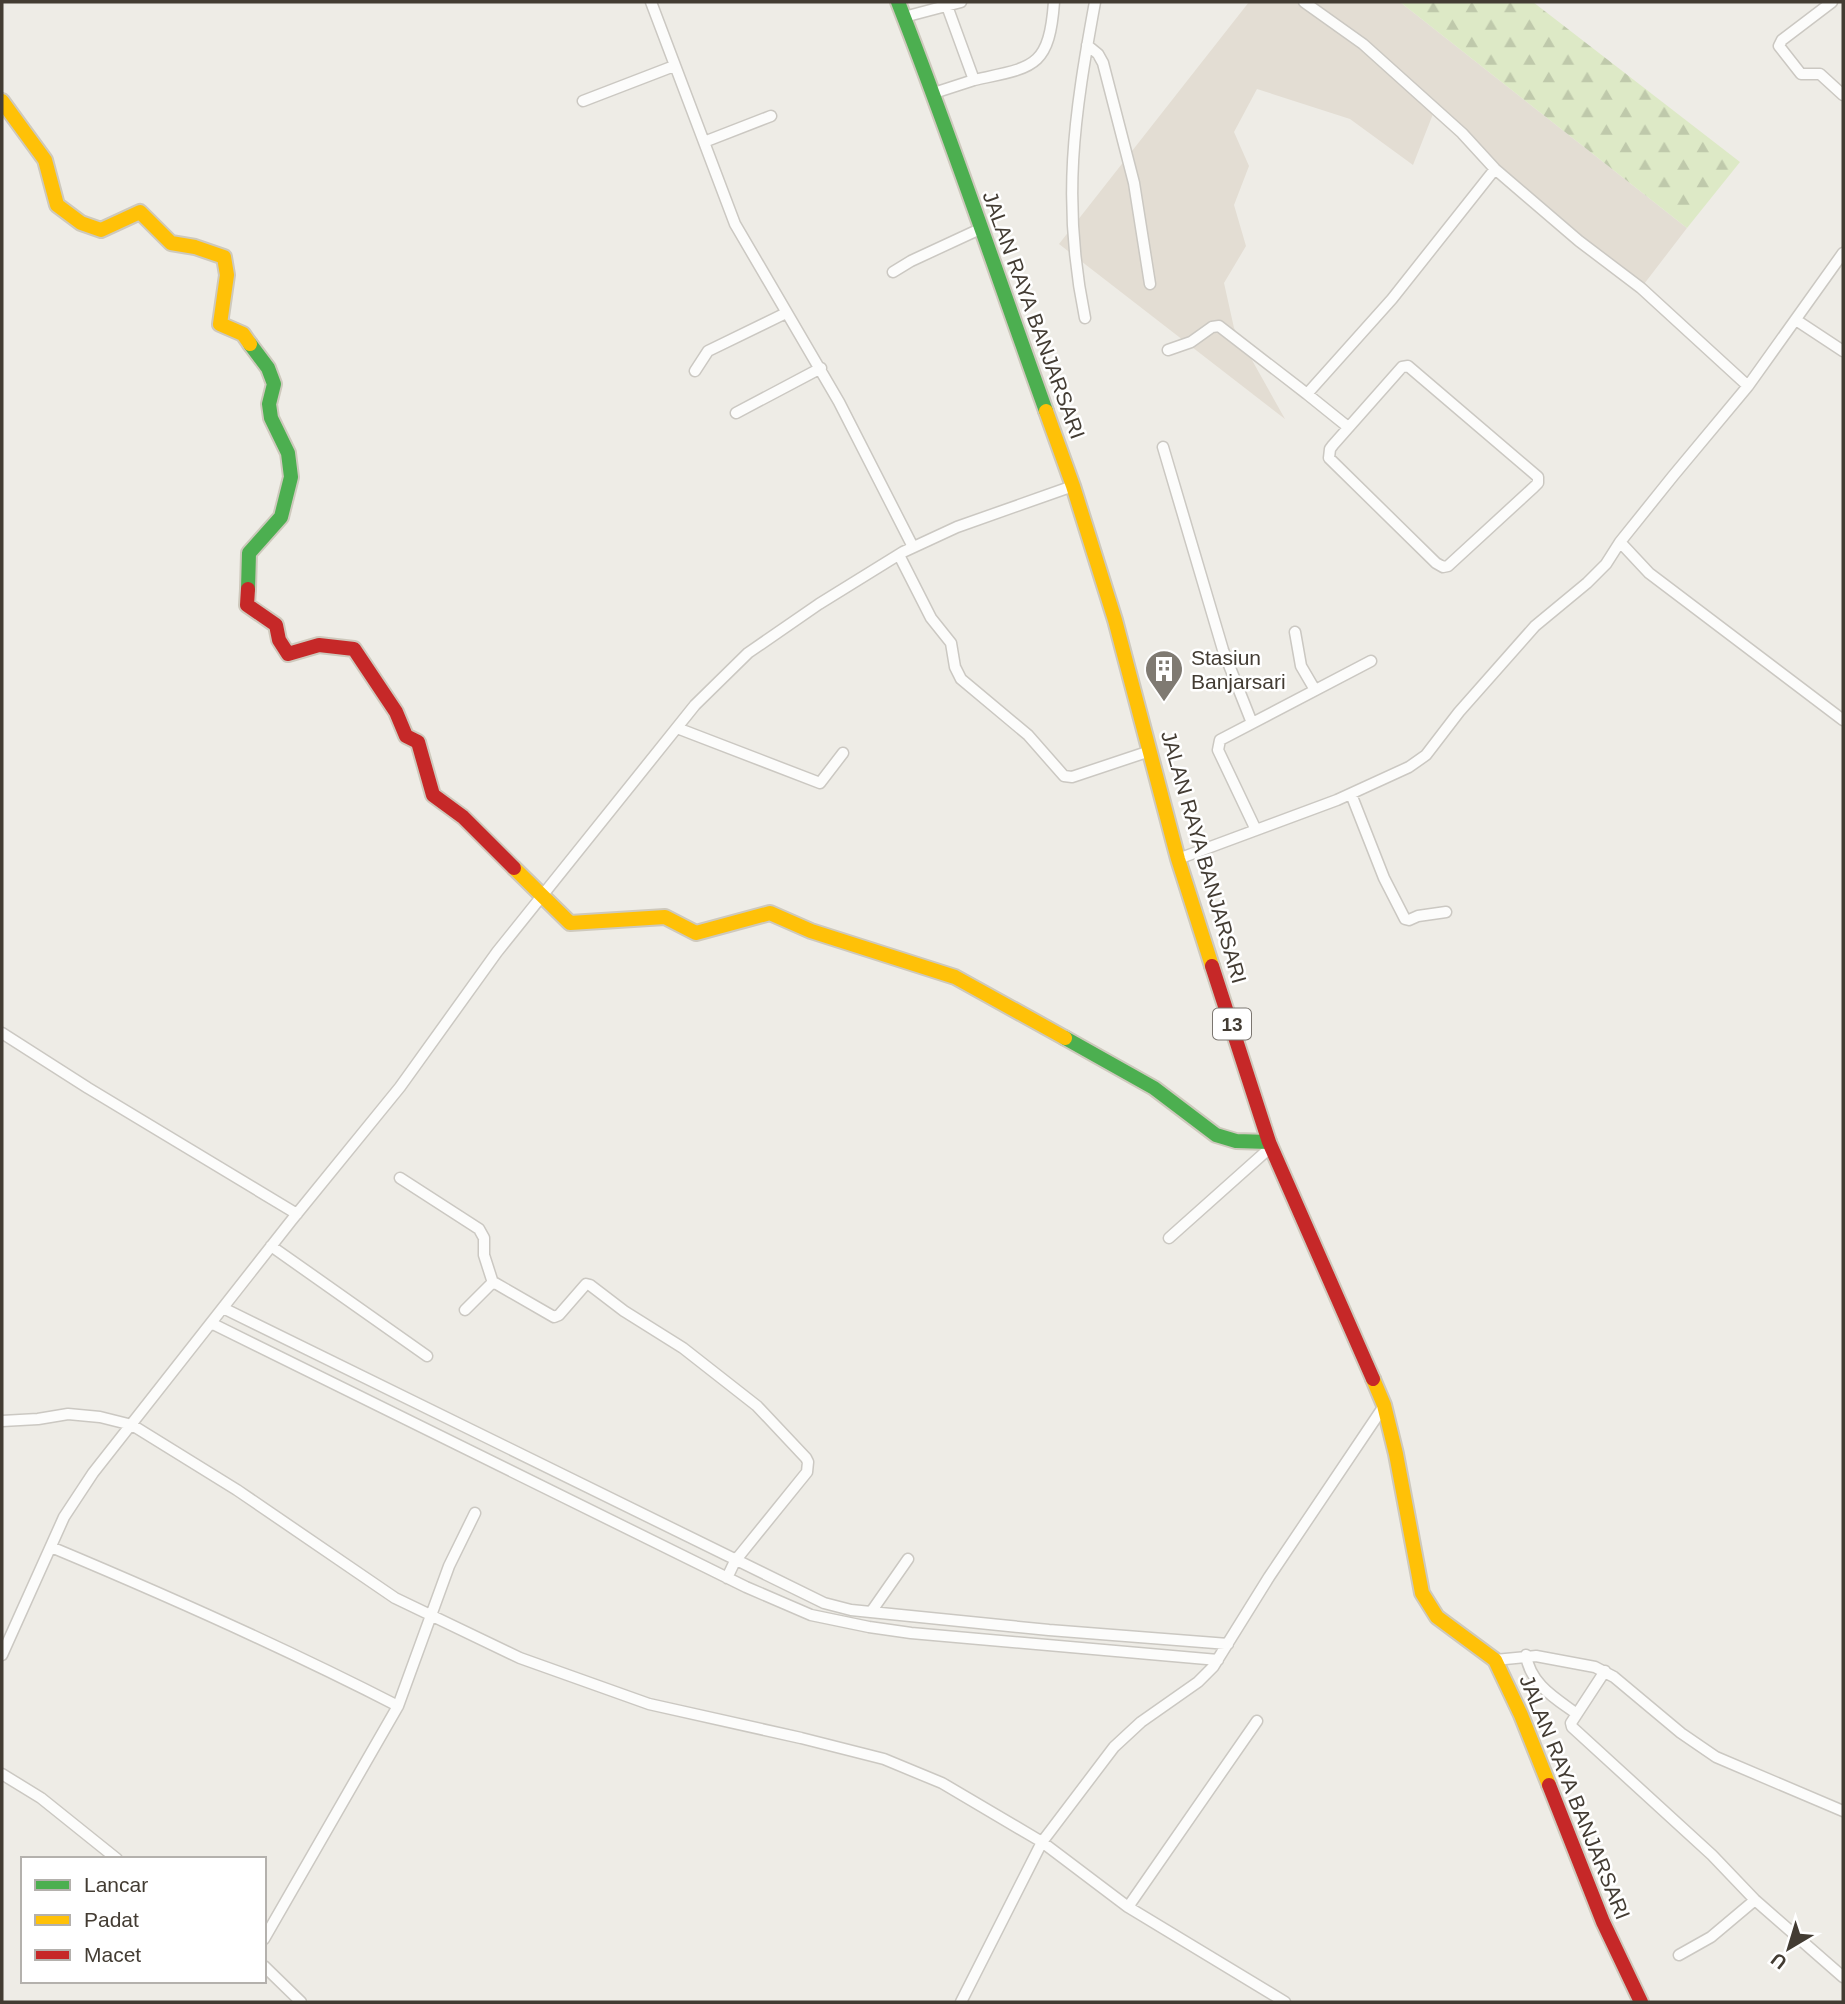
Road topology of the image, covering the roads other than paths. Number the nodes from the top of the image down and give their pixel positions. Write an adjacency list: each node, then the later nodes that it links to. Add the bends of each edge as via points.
1 (651, 2): 11 (street)
2 (898, 2): 9 (main road, JALAN RAYA BANJARSARI / 13)
3 (961, 2): 8 (street)
4 (1054, 2): 12 (street, via 1042,56 1016,71)
5 (1094, 2): 10 (street)
6 (1304, 2): 19 (street, via 1363,44)
7 (1832, 2): 14 (street, via 1779,46 1801,74 1819,73)
8 (947, 6): 9 (street); 12 (street)
9 (904, 17): 13 (main road, JALAN RAYA BANJARSARI / 13)
10 (1087, 45): 23 (street, via 1101,58 1127,153); 25 (street, via 1070,186 1076,271)
11 (674, 66): 15 (street); 18 (street)
12 (974, 80): 13 (street)
13 (934, 93): 20 (main road, JALAN RAYA BANJARSARI / 13)
14 (1843, 95)
15 (583, 100)
16 (2, 101): 51 (main road, via 45,160 57,205 80,223 102,230 140,212 171,243 224,257 227,275 220,324 243,334 268,368 274,384 271,418 288,453 291,477 281,517 249,553 247,605 276,625 288,654 319,645 354,649 396,712 406,736 418,742 433,795 463,817)
17 (771, 116): 18 (street)
18 (704, 142): 24 (street, via 735,224)
19 (1495, 169): 31 (street, via 1641,288); 32 (street, via 1392,299)
20 (981, 229): 22 (street); 36 (main road, JALAN RAYA BANJARSARI / 13)
21 (1843, 253): 26 (street)
22 (893, 272)
23 (1150, 284)
24 (786, 313): 29 (street); 30 (street, via 708,351)
25 (1085, 318)
26 (1796, 320): 28 (street); 31 (street)
27 (1168, 350): 32 (street, via 1219,326)
28 (1843, 351)
29 (821, 368): 33 (street); 38 (street)
30 (695, 371)
31 (1748, 386): 37 (street)
32 (1307, 394): 34 (street)
33 (736, 412)
34 (1348, 427): 34 (street, via 1330,449 1329,458 1440,567 1448,566 1538,483 1538,477 1408,366 1402,367)
35 (1163, 447): 44 (street, via 1223,650)
36 (1073, 486): 38 (street); 46 (main road, JALAN RAYA BANJARSARI / 13)
37 (1620, 542): 43 (street, via 1649,573); 48 (street, via 1587,583 1535,626 1426,755)
38 (913, 547): 39 (street)
39 (898, 555): 45 (street, via 748,653); 46 (street, via 931,618 951,643 957,673 1028,735 1064,776)
40 (1295, 632): 42 (street, via 1301,666)
41 (1371, 661): 42 (street)
42 (1315, 690): 44 (street)
43 (1843, 720)
44 (1251, 724): 49 (street, via 1220,740 1218,750)
45 (677, 728): 47 (street, via 820,783); 51 (street)
46 (1150, 751): 50 (main road, JALAN RAYA BANJARSARI / 13)
47 (843, 753)
48 (1351, 794): 49 (street); 52 (street, via 1405,919)
49 (1256, 830): 50 (street)
50 (1178, 859): 54 (main road, JALAN RAYA BANJARSARI / 13)
51 (542, 896): 54 (main road, via 570,923 665,917 696,933 770,913 955,977 1154,1087 1216,1135); 56 (street, via 400,1087)
52 (1446, 912)
53 (2, 1033): 56 (street)
54 (1270, 1145): 57 (street); 65 (main road, JALAN RAYA BANJARSARI / 13)
55 (400, 1178): 59 (street, via 479,1229)
56 (297, 1214): 58 (street)
57 (1169, 1238)
58 (271, 1246): 60 (street); 63 (street)
59 (493, 1283): 61 (street); 73 (street, via 554,1317 582,1287 590,1285 683,1348 757,1406 806,1458 807,1472)
60 (223, 1308): 62 (street); 64 (street)
61 (465, 1310)
62 (211, 1323): 64 (street); 67 (street)
63 (427, 1356)
64 (358, 1385): 68 (street); 68 (street)
65 (1384, 1405): 79 (street); 82 (main road, JALAN RAYA BANJARSARI / 13, via 1422,1593 1437,1617)
66 (2, 1421): 67 (street, via 68,1414)
67 (132, 1425): 71 (street, via 64,1517); 76 (street)
68 (506, 1458): 70 (street); 70 (street)
69 (475, 1513): 76 (street)
70 (642, 1525): 73 (street); 73 (street)
71 (51, 1547): 80 (street); 84 (street, via 178,1601)
72 (908, 1559): 75 (street)
73 (730, 1570): 74 (street); 74 (street)
74 (777, 1591): 77 (street, via 824,1603); 77 (street, via 810,1615)
75 (871, 1612): 77 (street); 78 (street)
76 (429, 1616): 84 (street); 89 (street, via 520,1658 649,1704 884,1759 942,1783)
77 (850, 1616): 78 (street, via 911,1633)
78 (962, 1628): 79 (street); 79 (street)
79 (1222, 1652): 89 (street, via 1198,1682 1114,1746)
80 (2, 1655)
81 (1525, 1655): 82 (street); 83 (street, via 1558,1658); 85 (street, via 1535,1679)
82 (1495, 1660): 100 (main road, JALAN RAYA BANJARSARI / 13, via 1621,1965)
83 (1605, 1671): 85 (street); 88 (street, via 1716,1757)
84 (398, 1706): 93 (street)
85 (1574, 1718): 91 (street, via 1572,1727)
86 (1257, 1721): 92 (street)
87 (2, 1774): 90 (street, via 41,1798)
88 (1843, 1811)
89 (1042, 1842): 92 (street); 98 (street)
90 (115, 1857)
91 (1755, 1900): 94 (street, via 1711,1937); 96 (street)
92 (1128, 1907): 99 (street)
93 (266, 1937)
94 (1679, 1955)
95 (266, 1968): 97 (street)
96 (1843, 1977)
97 (302, 2002)
98 (961, 2002)
99 (1285, 2002)
100 (1641, 2002)

